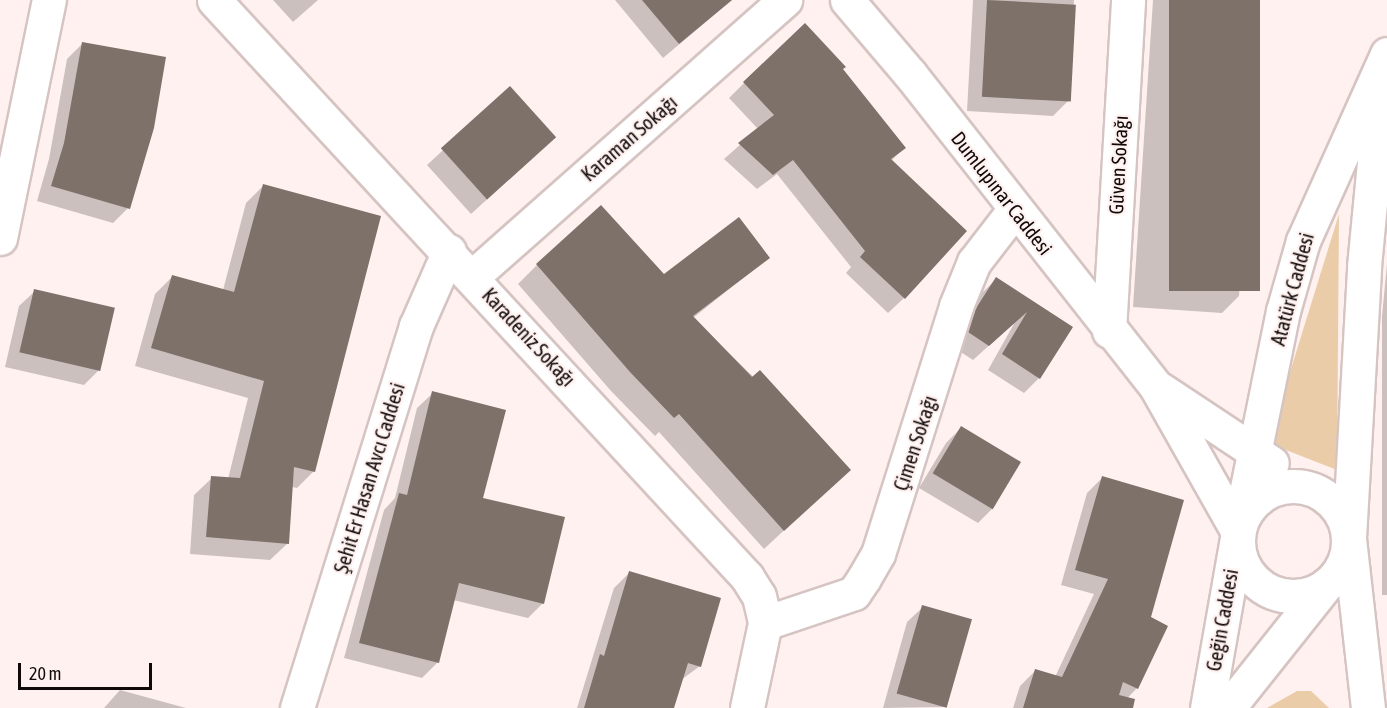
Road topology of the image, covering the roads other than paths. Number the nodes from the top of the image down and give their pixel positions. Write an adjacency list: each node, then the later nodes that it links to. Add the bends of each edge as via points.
1 (49, 0): 8 (street)
2 (214, 0): 9 (street, Karadeniz Sokağı)
3 (785, 0): 10 (street, Karaman Sokağı)
4 (847, 0): 7 (street, Dumlupınar Caddesi)
5 (1128, 0): 11 (street, Güven Sokağı)
6 (1386, 56): 13 (street, Atatürk Caddesi, via 1303,241 1283,311); 16 (street, Atatürk Caddesi, via 1366,232)
7 (1015, 209): 11 (street, Dumlupınar Caddesi); 18 (street, Çimen Sokağı, via 974,262 956,306 882,543 864,579 854,593)
8 (0, 238)
9 (449, 251): 10 (street, Karadeniz Sokağı); 19 (street, Şehit Er Hasan Avcı Caddesi, via 416,326)
10 (472, 276): 18 (street, Karadeniz Sokağı, via 719,543 759,596)
11 (1109, 331): 12 (street, Dumlupınar Caddesi)
12 (1155, 387): 13 (street, Dumlupınar Caddesi); 15 (street, Dumlupınar Caddesi)
13 (1254, 452): 14 (street, Dumlupınar Caddesi); 15 (street, Atatürk Caddesi)
14 (1306, 487): 15 (street, via 1272,489 1257,499); 16 (street, Atatürk Caddesi, via 1323,494 1336,506)
15 (1238, 532): 17 (street, Atatürk Caddesi, via 1244,567 1271,592 1290,596 1308,594); 21 (street, Geğin Caddesi)
16 (1349, 538): 17 (street, Atatürk Caddesi, via 1339,573); 23 (street, Atatürk Caddesi)
17 (1325, 586): 22 (street)
18 (765, 623): 20 (street, Karadeniz Sokağı)
19 (297, 708)
20 (747, 708)
21 (1207, 708)
22 (1228, 708)
23 (1368, 708)

